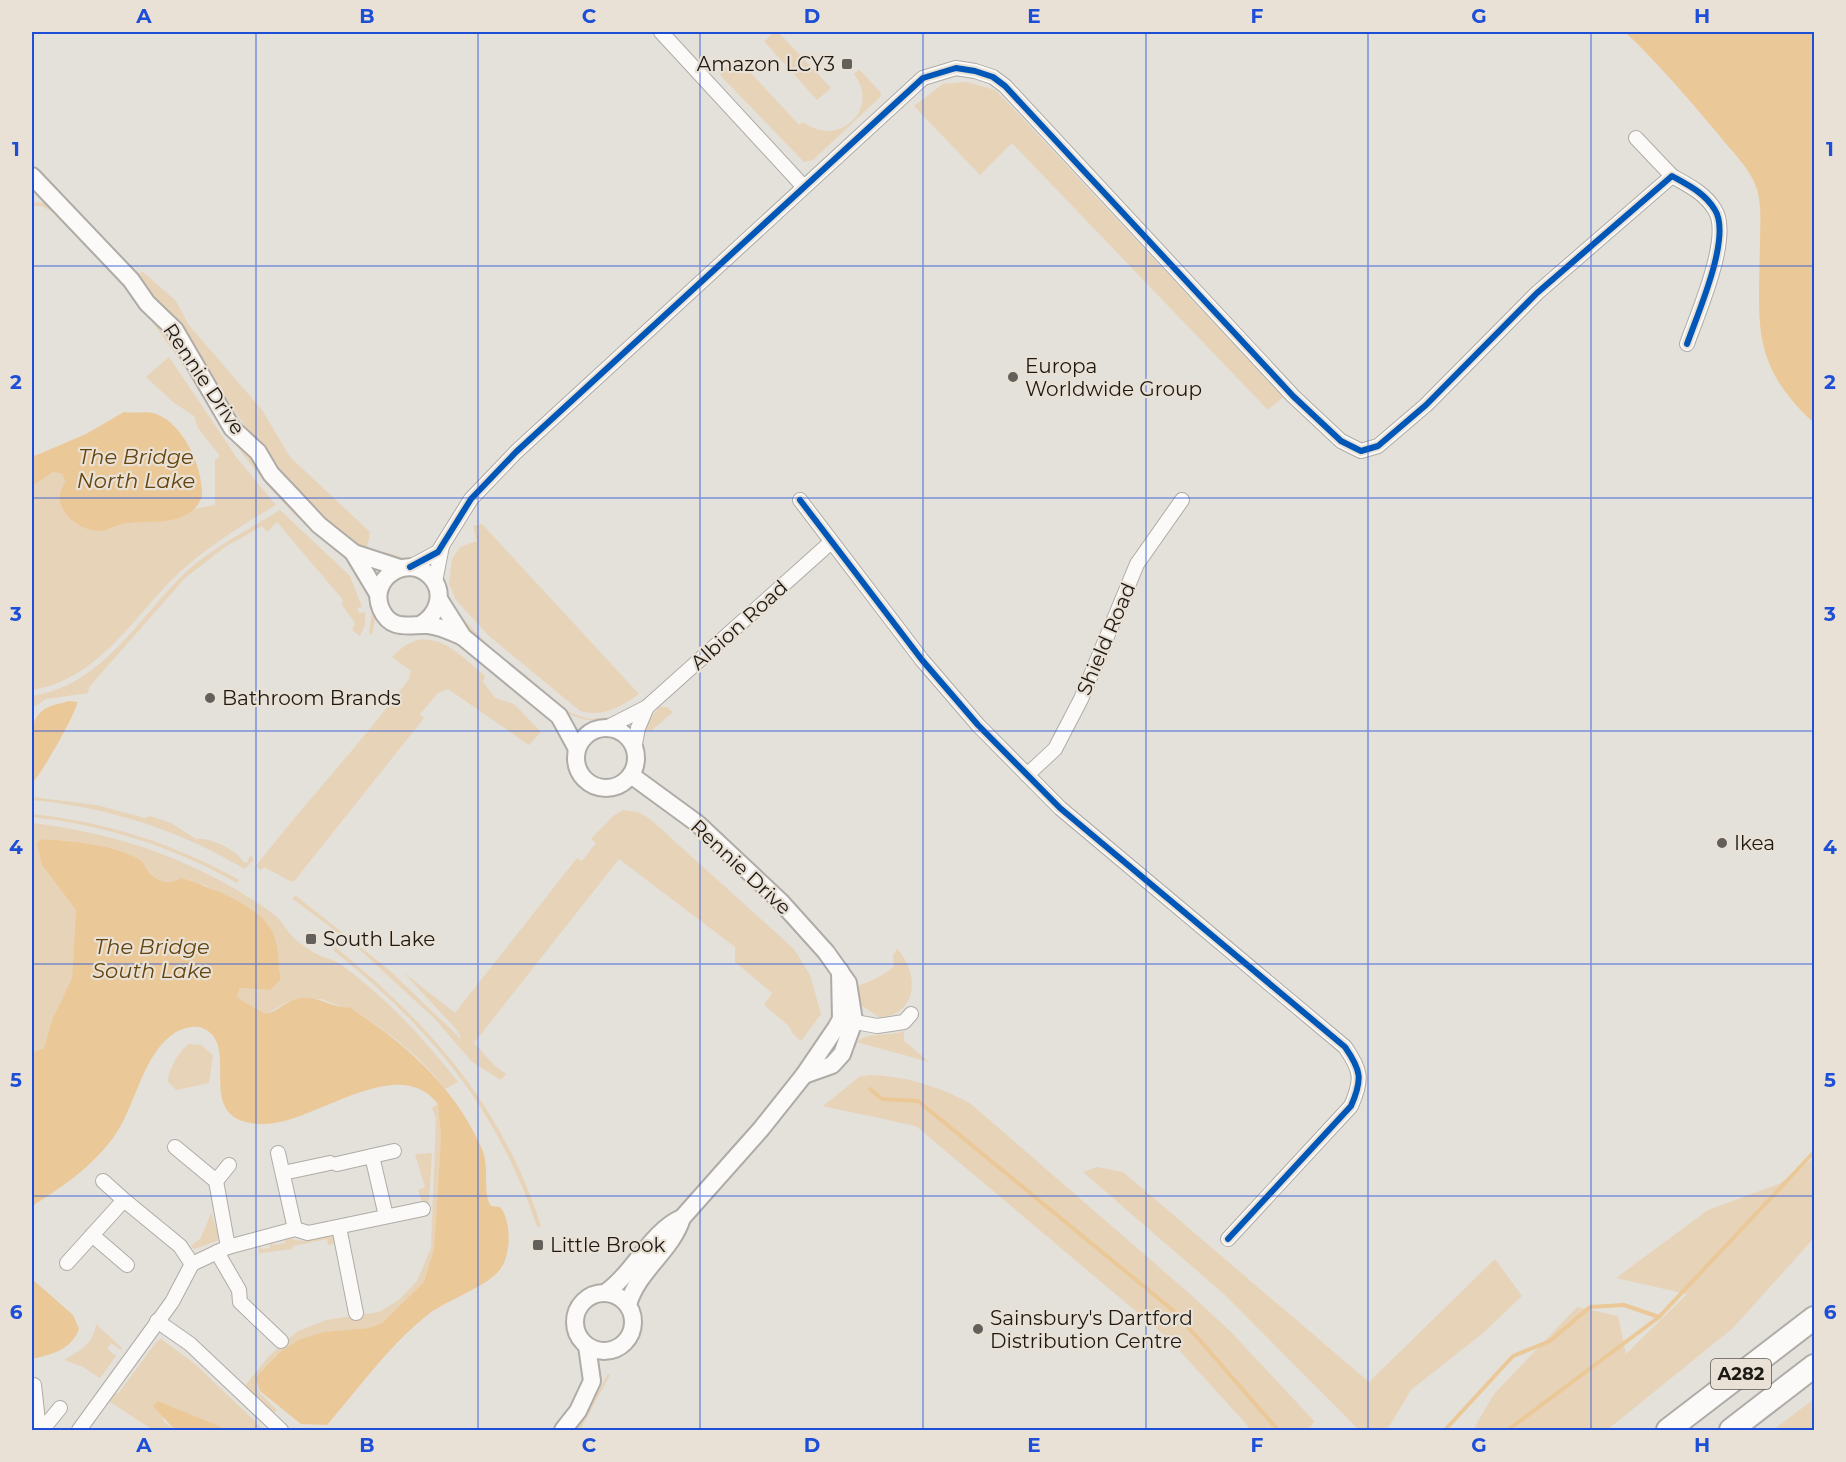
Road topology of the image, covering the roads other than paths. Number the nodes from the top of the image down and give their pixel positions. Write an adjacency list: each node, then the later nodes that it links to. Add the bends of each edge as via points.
1 (661, 32): 5 (street)
2 (1636, 138): 3 (street)
3 (1672, 176): 5 (street, via 1537,293 1426,405 1378,446 1361,451 1341,441 1293,396 1031,111 993,77 956,68 923,78); 6 (street, via 1700,192 1717,211 1720,232 1712,273)
4 (33, 179): 11 (street, Rennie Drive, via 175,330 232,428 258,452 272,474 319,525)
5 (803, 186): 10 (street, via 516,452 471,499)
6 (1688, 344)
7 (800, 500): 9 (street)
8 (1182, 500): 24 (street, Shield Road, via 1137,564 1086,688 1055,749)
9 (830, 543): 18 (street, Albion Road); 24 (street, via 922,660)
10 (442, 546): 12 (street, via 438,552); 13 (street)
11 (354, 553): 12 (street, Rennie Drive); 14 (street, Rennie Drive)
12 (405, 567): 13 (street, Rennie Drive, via 424,571); 14 (street, via 385,578)
13 (435, 582): 15 (street, Rennie Drive)
14 (378, 594): 16 (street, Rennie Drive, via 381,611 393,623)
15 (439, 599): 16 (street, via 433,615); 17 (street, Rennie Drive)
16 (420, 625): 17 (street, Rennie Drive, via 442,628)
17 (463, 637): 19 (street, Rennie Drive)
18 (647, 707): 20 (street, Albion Road); 22 (street, Albion Road)
19 (559, 716): 20 (street, Rennie Drive); 21 (street, Rennie Drive)
20 (601, 729): 21 (street, via 588,734); 22 (street, Rennie Drive, via 624,734)
21 (577, 749): 23 (street, Rennie Drive, via 577,768 590,784 612,788)
22 (634, 749): 23 (street, via 635,767)
23 (631, 775): 26 (street, Rennie Drive, via 698,824 781,902 840,970)
24 (1028, 775): 42 (street, via 1082,827 1345,1047 1358,1065 1359,1087 1351,1106)
25 (910, 1014): 26 (street, via 904,1022 877,1026)
26 (848, 1020): 38 (street, via 756,1135)
27 (175, 1147): 34 (street)
28 (394, 1151): 30 (street)
29 (278, 1153): 32 (street)
30 (372, 1156): 32 (street); 37 (street)
31 (229, 1165): 34 (street)
32 (283, 1173): 40 (street)
33 (103, 1181): 35 (street)
34 (216, 1181): 43 (street)
35 (124, 1200): 41 (street); 45 (street, via 180,1246)
36 (423, 1209): 37 (street)
37 (386, 1216): 39 (street)
38 (682, 1218): 47 (street, via 669,1223 621,1282); 48 (street, via 678,1231 634,1285)
39 (339, 1227): 40 (street, via 308,1233); 49 (street)
40 (295, 1228): 43 (street)
41 (92, 1235): 44 (street); 46 (street)
42 (1228, 1239)
43 (223, 1250): 45 (street); 52 (street, via 240,1302)
44 (67, 1263)
45 (192, 1264): 51 (street)
46 (127, 1265)
47 (605, 1293): 48 (street, via 618,1296); 53 (street, via 589,1297 577,1311 576,1329)
48 (628, 1305): 54 (street, via 634,1326 626,1343)
49 (356, 1313)
50 (1815, 1318): 63 (highway, A282)
51 (157, 1321): 60 (street); 61 (street, via 190,1344)
52 (281, 1341)
53 (587, 1346): 54 (street, via 597,1351); 56 (street)
54 (617, 1349): 56 (street)
55 (1815, 1366): 64 (highway, A282)
56 (592, 1381): 62 (street)
57 (34, 1385): 59 (street)
58 (60, 1408): 59 (street)
59 (40, 1431)
60 (79, 1431)
61 (281, 1431)
62 (563, 1431)
63 (1668, 1431)
64 (1731, 1431)

